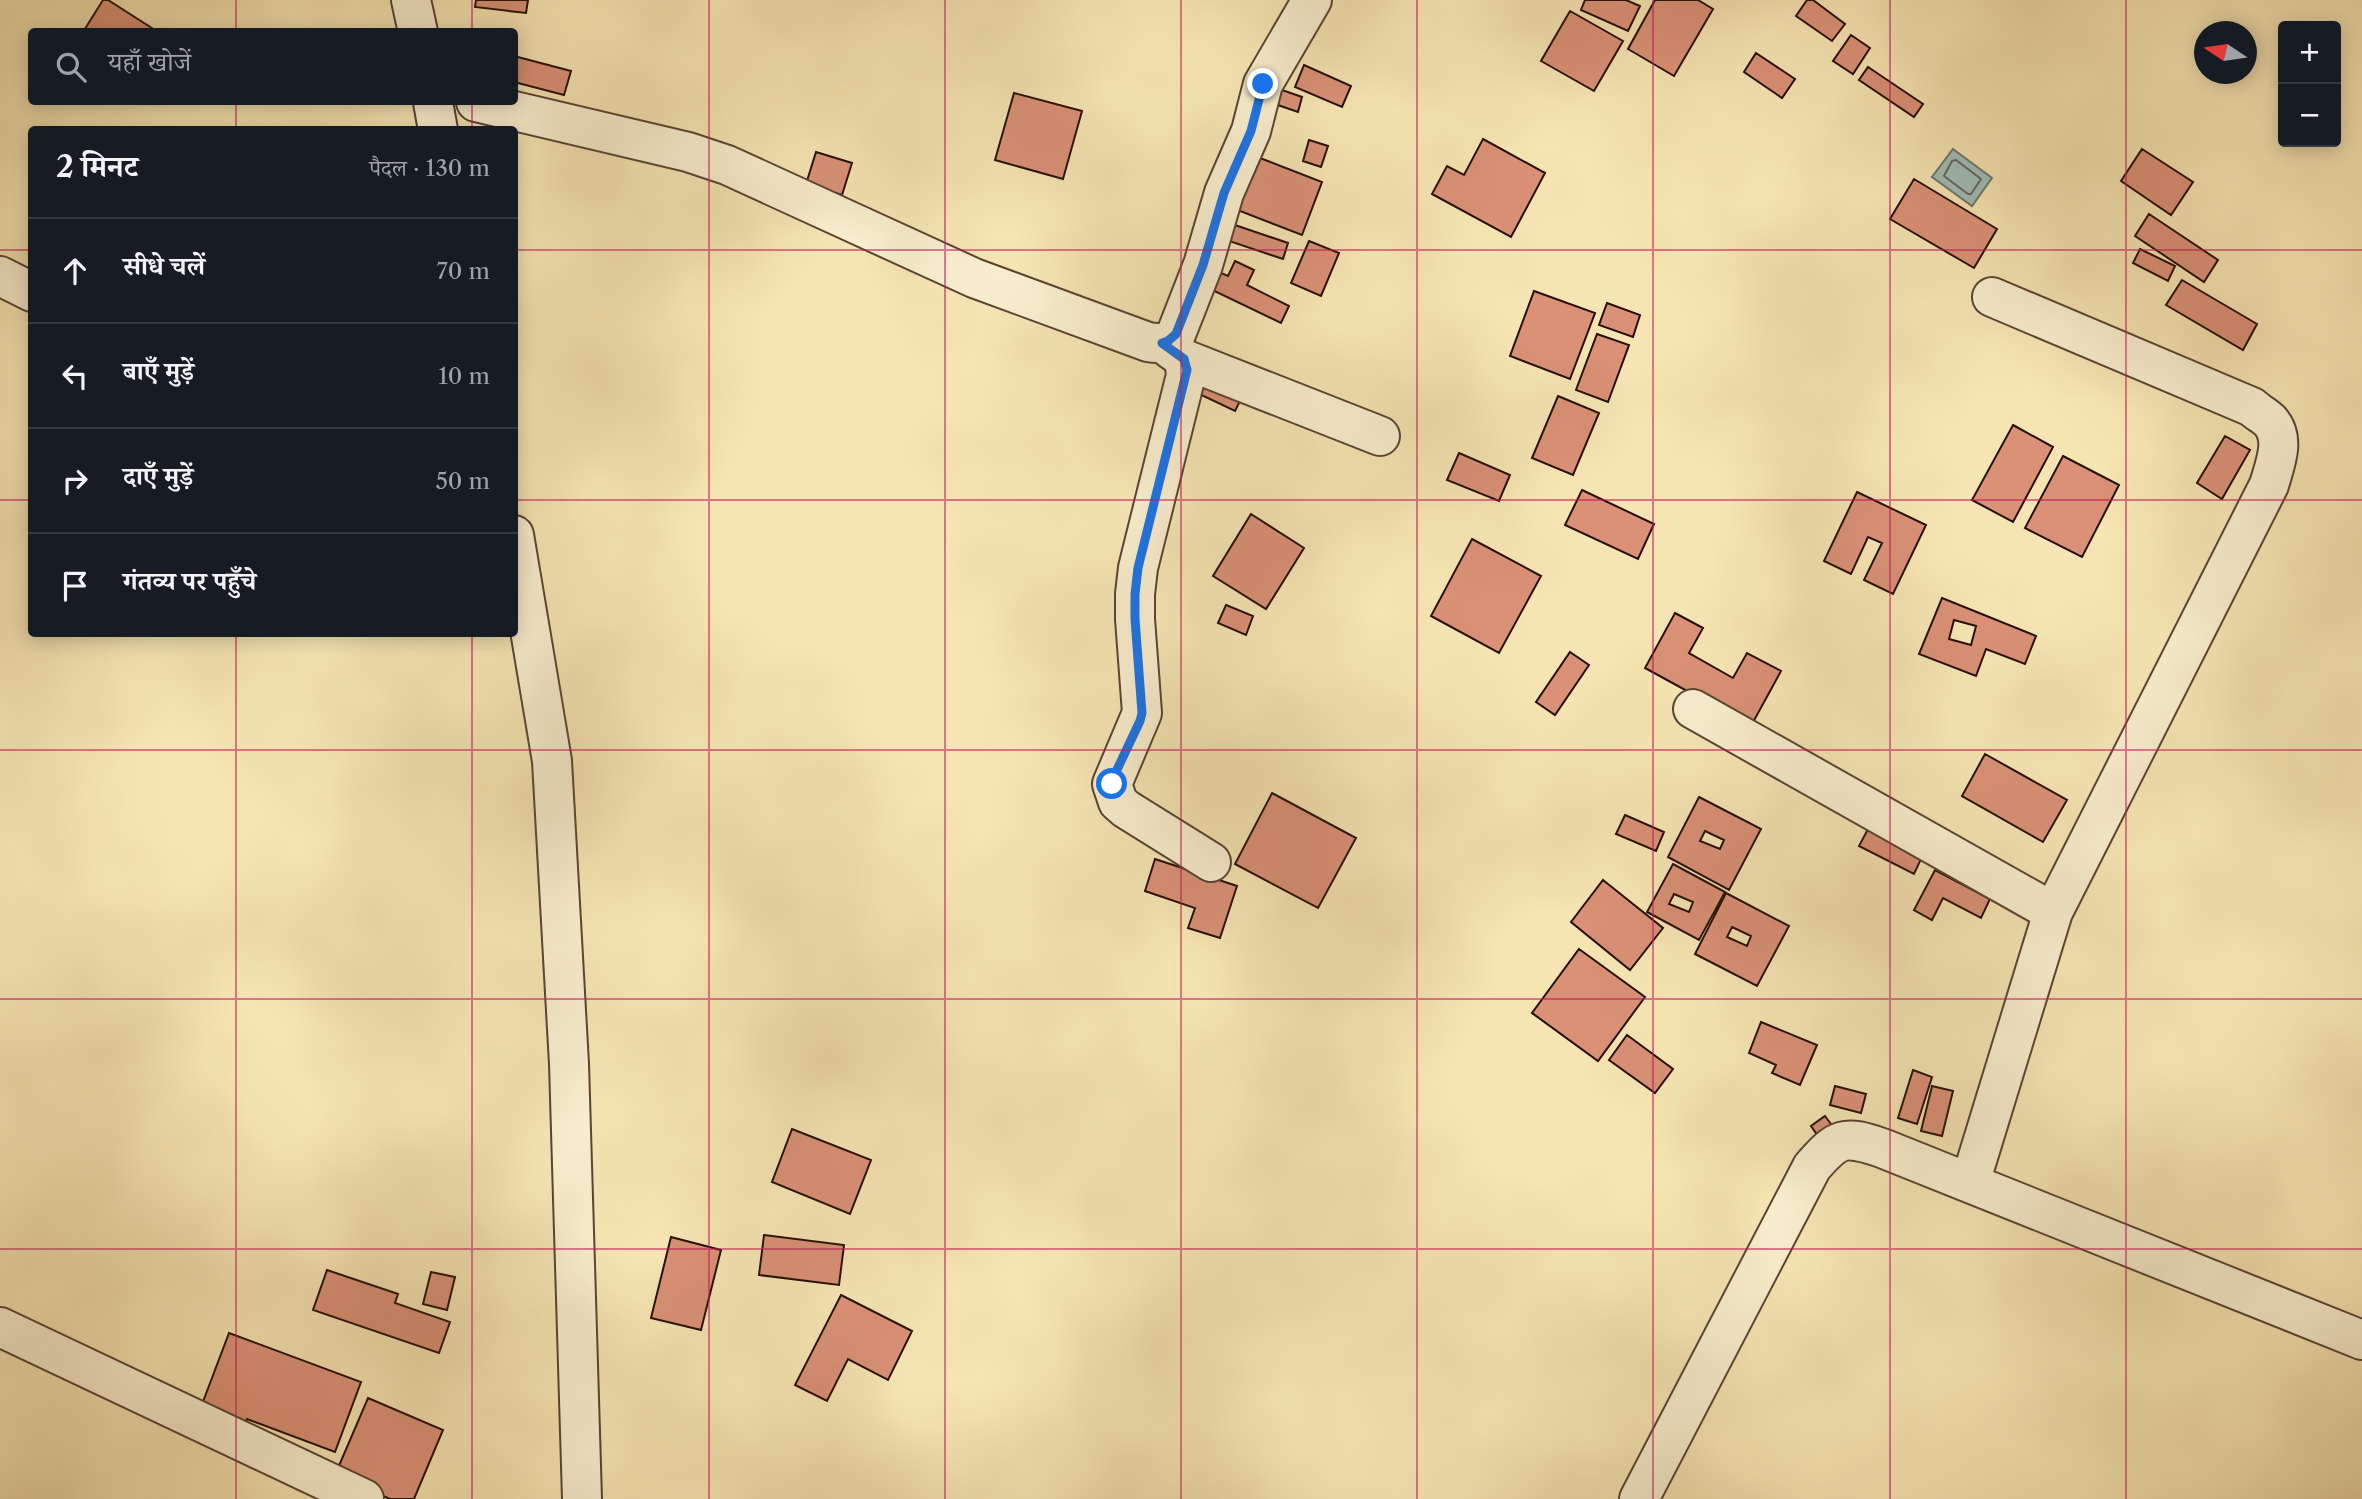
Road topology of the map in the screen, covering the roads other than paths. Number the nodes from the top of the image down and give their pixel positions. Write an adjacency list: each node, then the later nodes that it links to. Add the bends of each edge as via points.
1 (411, 0): 3 (street)
2 (1312, 0): 10 (street, via 1263,84 1251,131 1224,193 1198,277 1176,334 1168,341)
3 (417, 28)
4 (434, 105): 6 (street)
5 (489, 105): 10 (street, via 727,165 974,278)
6 (437, 126)
7 (0, 276): 8 (street)
8 (28, 290)
9 (1992, 297): 15 (street, via 2252,408 2270,421 2277,436 2278,453 2269,485)
10 (1173, 351): 11 (street); 14 (street, via 1186,375 1135,594 1142,713 1112,784 1118,802 1126,809)
11 (1380, 436)
12 (518, 559): 20 (street, via 552,761 569,1064)
13 (1693, 709): 15 (street)
14 (1212, 862)
15 (2053, 912): 16 (street)
16 (1970, 1183): 18 (street); 21 (street, via 1861,1141 1842,1140 1829,1147 1812,1167)
17 (0, 1327): 19 (street)
18 (2362, 1340)
19 (364, 1499)
20 (582, 1499)
21 (1639, 1499)

